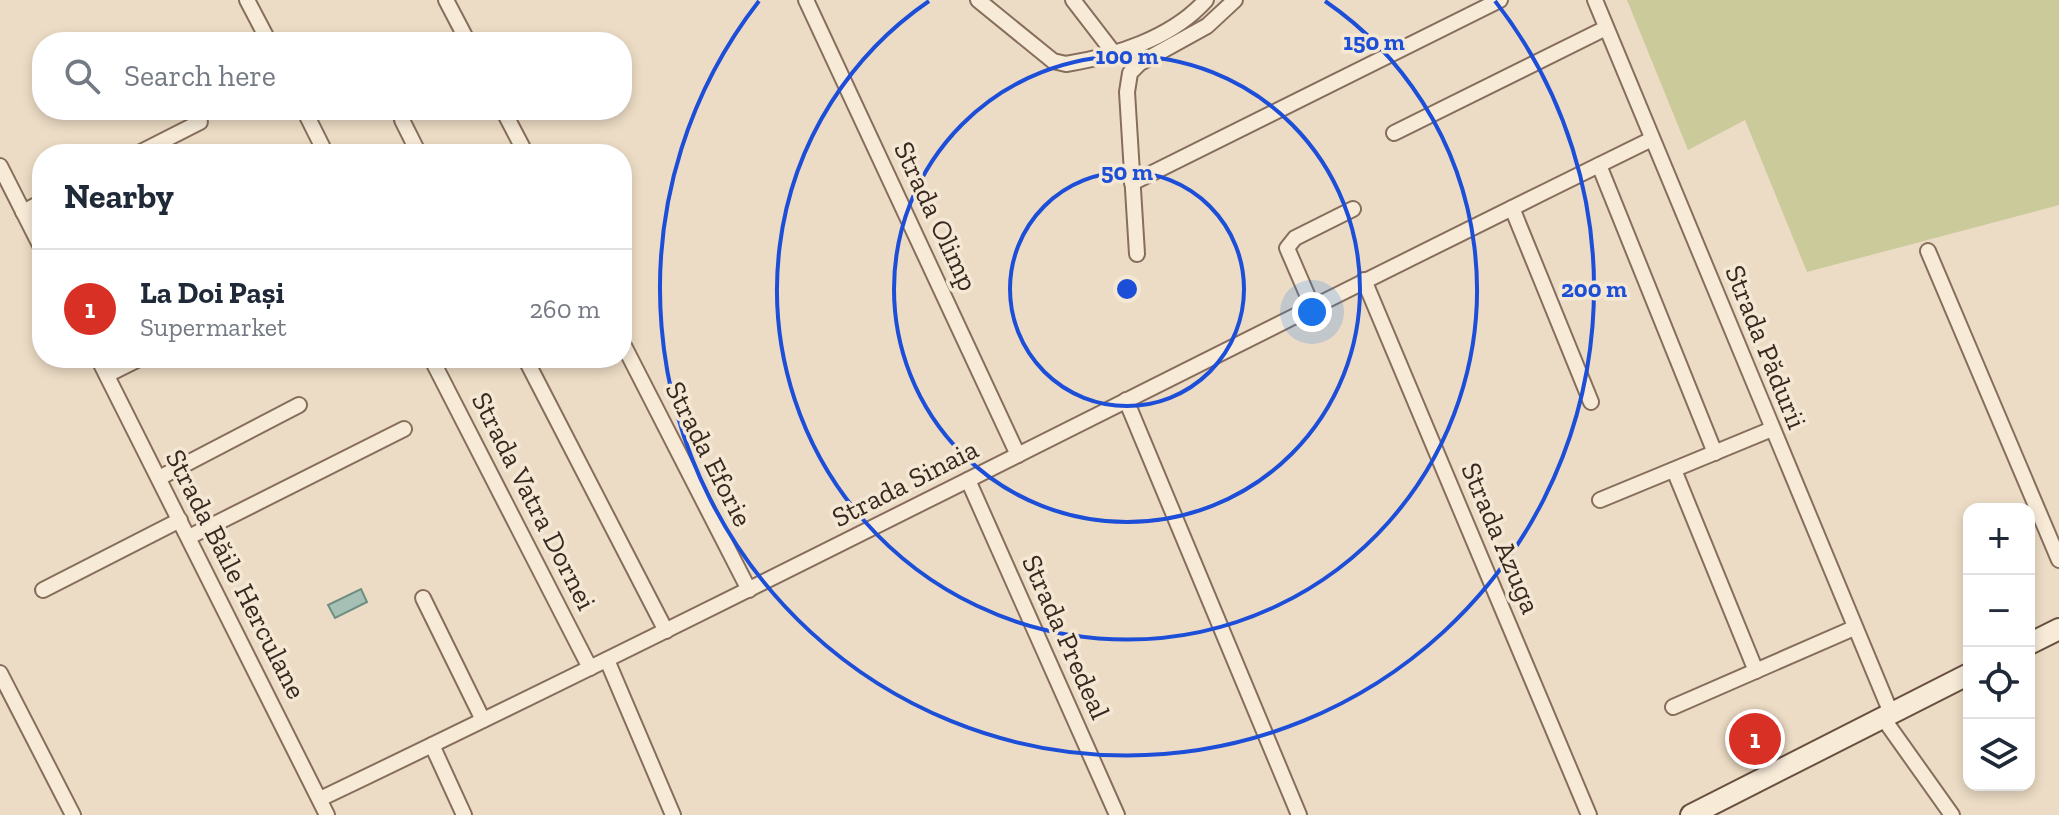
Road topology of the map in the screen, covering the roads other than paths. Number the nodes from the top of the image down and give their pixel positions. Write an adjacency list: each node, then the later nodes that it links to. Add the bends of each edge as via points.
1 (247, 0): 11 (street)
2 (446, 0): 12 (street)
3 (806, 0): 48 (street, Strada Olimp)
4 (978, 0): 13 (street, via 1059,64)
5 (1073, 0): 13 (street)
6 (1206, 0): 13 (street, via 1168,30)
7 (1235, 0): 26 (street, via 1207,26 1130,73)
8 (1500, 0): 26 (street)
9 (1595, 0): 10 (street, Strada Pădurii)
10 (1606, 28): 18 (street); 19 (street, Strada Pădurii)
11 (264, 32)
12 (463, 32)
13 (1113, 52)
14 (309, 120): 21 (street)
15 (402, 120): 22 (street)
16 (508, 120): 23 (street)
17 (200, 122): 20 (street)
18 (1394, 133)
19 (1652, 139): 24 (street, Strada Sinaia); 46 (street, Strada Pădurii)
20 (157, 144)
21 (321, 144)
22 (414, 144)
23 (521, 144)
24 (1599, 165): 28 (street, Strada Sinaia); 47 (street)
25 (0, 166): 30 (street)
26 (1132, 183): 33 (street)
27 (32, 207): 30 (street)
28 (1512, 208): 34 (street, Strada Sinaia); 43 (street)
29 (1353, 209): 35 (street, via 1295,238 1287,248)
30 (23, 212): 31 (street)
31 (32, 230)
32 (1928, 251): 55 (street)
33 (1137, 254)
34 (1364, 280): 35 (street, Strada Sinaia); 79 (street, Strada Azuga)
35 (1312, 306): 42 (street, Strada Sinaia)
36 (632, 362): 57 (street, Strada Eforie)
37 (103, 368): 41 (street, Strada Băile Herculane)
38 (121, 368): 41 (street)
39 (436, 368): 64 (street, Strada Vatra Dornei)
40 (530, 368): 61 (street)
41 (107, 375): 50 (street, Strada Băile Herculane)
42 (1126, 400): 48 (street, Strada Sinaia); 78 (street)
43 (1591, 402)
44 (299, 405): 50 (street)
45 (404, 429): 54 (street)
46 (1772, 429): 47 (street); 59 (street, Strada Pădurii)
47 (1715, 453): 49 (street)
48 (1018, 455): 51 (street, Strada Sinaia)
49 (1674, 470): 52 (street); 65 (street)
50 (159, 478): 53 (street, Strada Băile Herculane)
51 (968, 480): 57 (street, Strada Sinaia); 77 (street, Strada Predeal)
52 (1600, 500)
53 (180, 520): 54 (street, Strada Băile Herculane); 56 (street)
54 (189, 537): 72 (street, Strada Băile Herculane)
55 (2059, 560)
56 (43, 590)
57 (749, 590): 61 (street, Strada Sinaia)
58 (423, 598): 70 (street)
59 (1854, 628): 65 (street); 69 (street, Strada Pădurii)
60 (2059, 629): 62 (street)
61 (666, 631): 63 (street, Strada Sinaia)
62 (2035, 641)
63 (607, 660): 64 (street, Strada Sinaia); 76 (street)
64 (590, 668): 70 (street, Strada Sinaia)
65 (1756, 671): 68 (street)
66 (0, 673): 73 (street)
67 (1963, 677): 69 (street)
68 (1673, 707)
69 (1887, 716): 80 (street); 81 (street, Strada Pădurii)
70 (483, 720): 71 (street, Strada Sinaia)
71 (432, 745): 72 (street, Strada Sinaia); 75 (street)
72 (320, 799): 74 (street, Strada Băile Herculane)
73 (73, 815)
74 (327, 815)
75 (464, 815)
76 (673, 815)
77 (1117, 815)
78 (1299, 815)
79 (1589, 815)
80 (1691, 815)
81 (1952, 815)

